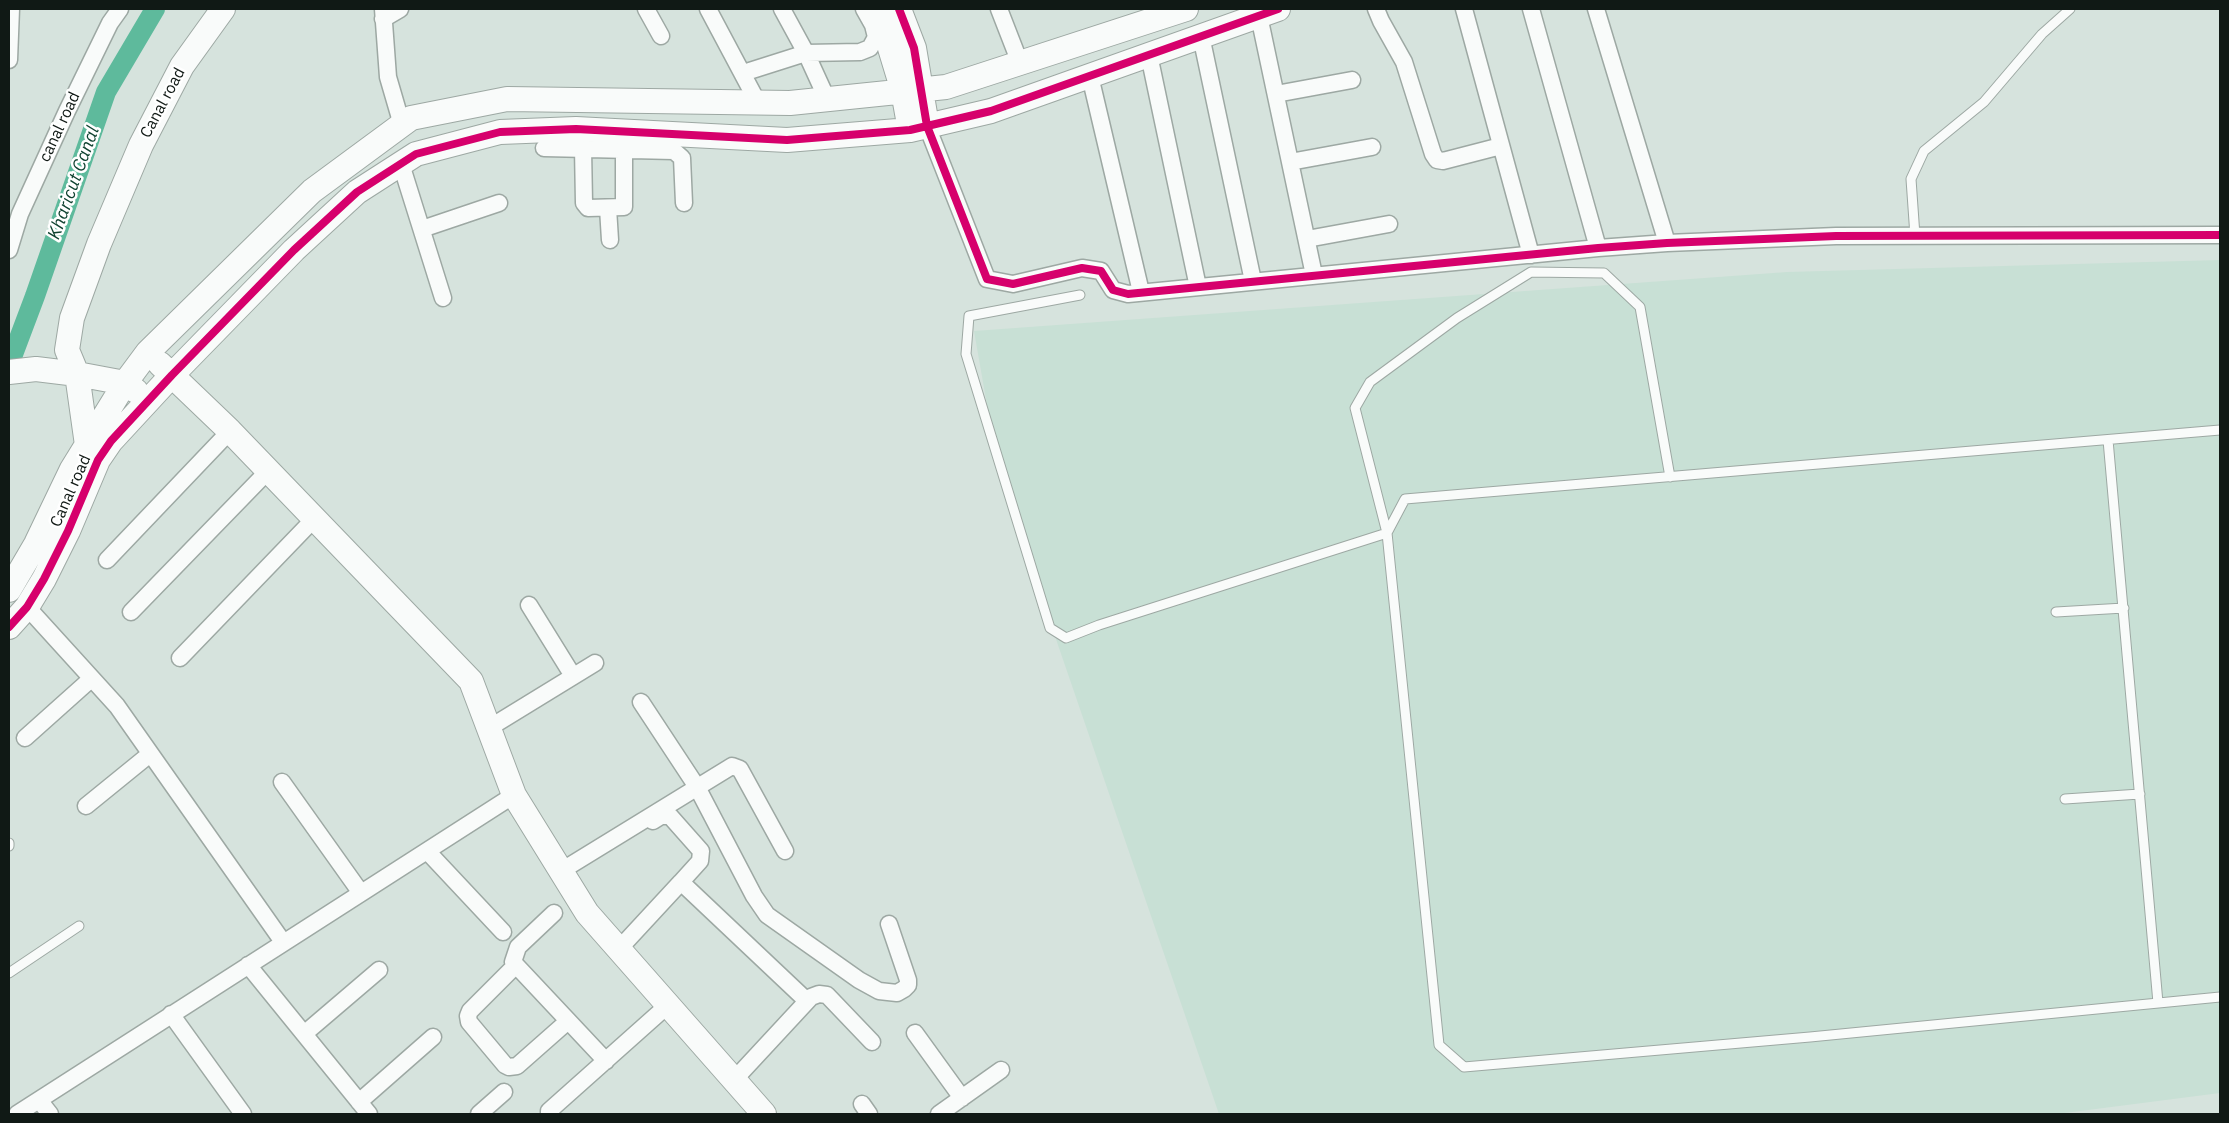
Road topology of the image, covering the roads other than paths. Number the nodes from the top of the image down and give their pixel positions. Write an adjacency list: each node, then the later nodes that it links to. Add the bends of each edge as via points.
1 (11, 9): 25 (street)
2 (120, 9): 55 (street, canal road, via 110,22 67,111 20,214)
3 (223, 9): 65 (street, Canal road, via 182,66 141,145 99,244 72,318 67,350)
4 (400, 9): 19 (street)
5 (646, 9): 21 (street)
6 (708, 9): 27 (street)
7 (782, 9): 23 (street)
8 (864, 9): 23 (street, via 876,37 870,48 860,52)
9 (876, 9): 30 (street)
10 (899, 9): 30 (street, via 914,48)
11 (999, 9): 26 (street)
12 (1186, 9): 20 (street)
13 (1376, 9): 37 (street, via 1404,62 1437,160)
14 (1464, 9): 37 (street)
15 (1531, 9): 54 (street)
16 (1596, 9): 53 (street)
17 (2070, 9): 50 (lane, via 2042,34 1984,102 1924,151 1911,180)
18 (1268, 12): 22 (street, Canal road); 31 (street)
19 (383, 14): 34 (street, via 388,77)
20 (1144, 15): 26 (street)
21 (661, 36)
22 (1201, 36): 24 (street, Canal road); 58 (street)
23 (806, 53): 27 (street); 32 (street)
24 (1149, 55): 28 (street, Canal road); 59 (street)
25 (9, 60)
26 (1020, 62): 30 (street, via 946,87)
27 (743, 74): 33 (street)
28 (1090, 76): 35 (street, Canal road, via 991,111); 60 (street)
29 (1352, 80): 31 (street)
30 (911, 91): 32 (street); 35 (street)
31 (1276, 94): 42 (street)
32 (828, 99): 33 (street)
33 (758, 103): 34 (street, via 507,99 411,118)
34 (402, 125): 63 (street, via 312,190)
35 (918, 128): 36 (street, Canal road, via 788,140); 60 (street, via 987,280 1013,284 1082,268 1101,271 1113,290 1128,294)
36 (606, 140): 40 (street); 41 (street); 43 (street, Canal road, via 576,129 500,132 416,154)
37 (1501, 146): 56 (street)
38 (1372, 147): 42 (street)
39 (544, 148): 40 (street)
40 (583, 148): 46 (street, via 585,206)
41 (624, 149): 45 (street, via 678,153 682,158); 46 (street, via 626,204 622,208)
42 (1290, 162): 51 (street)
43 (402, 164): 48 (street); 66 (street, Canal road, via 357,192 294,250)
44 (499, 203): 48 (street)
45 (684, 203)
46 (608, 208): 52 (street)
47 (1389, 224): 51 (street)
48 (422, 229): 62 (street)
49 (2220, 235): 50 (street)
50 (1915, 236): 53 (street)
51 (1306, 239): 57 (street)
52 (610, 240)
53 (1667, 243): 54 (street)
54 (1598, 248): 56 (street)
55 (9, 250)
56 (1531, 254): 57 (street)
57 (1314, 275): 58 (street)
58 (1253, 282): 59 (street)
59 (1198, 287): 60 (street)
60 (1141, 292)
61 (1080, 296): 76 (lane, via 969,316 966,354 1050,628 1066,638)
62 (443, 298)
63 (148, 352): 66 (street); 67 (street)
64 (9, 372): 65 (street, via 36,370)
65 (77, 374): 67 (street); 72 (street, Canal road)
66 (172, 375): 68 (street, Canal road); 70 (street)
67 (124, 382): 68 (street); 72 (street)
68 (148, 400): 80 (street, Canal road, via 98,460 68,531)
69 (2220, 430): 71 (lane)
70 (230, 431): 73 (street); 77 (street)
71 (2108, 440): 74 (lane); 81 (lane)
72 (87, 444): 78 (street)
73 (268, 471): 75 (street); 82 (street)
74 (1670, 477): 76 (lane, via 1405,499); 76 (lane, via 1640,307 1604,273 1531,272 1457,318 1370,382 1355,408)
75 (314, 519): 85 (street); 90 (street, via 472,681)
76 (1387, 532): 117 (lane, via 1439,1045 1464,1068)
77 (108, 560)
78 (9, 590)
79 (529, 606): 87 (street)
80 (27, 607): 84 (street, Canal road); 88 (street)
81 (2124, 608): 83 (lane); 95 (lane)
82 (131, 612)
83 (2056, 612)
84 (9, 627)
85 (180, 658)
86 (595, 663): 87 (street)
87 (573, 676): 90 (street)
88 (91, 679): 91 (street); 92 (street, via 117,706)
89 (641, 702): 94 (street)
90 (489, 728): 96 (street)
91 (25, 738)
92 (150, 754): 98 (street); 109 (street)
93 (282, 782): 104 (street)
94 (697, 787): 101 (street, via 732,766 740,769); 102 (street); 106 (street, via 767,915 859,980 879,991 897,993 908,985 908,980)
95 (2140, 794): 97 (lane); 117 (lane)
96 (514, 795): 100 (street); 102 (street)
97 (2065, 800)
98 (86, 806)
99 (634, 834): 103 (street, via 661,816 670,816 701,851 700,861)
100 (427, 851): 104 (street); 108 (street)
101 (784, 851)
102 (561, 871): 110 (street, via 587,913)
103 (681, 882): 110 (street); 116 (street)
104 (361, 893): 109 (street)
105 (554, 913): 112 (street, via 518,947 513,962)
106 (888, 924)
107 (79, 926): 114 (lane)
108 (504, 932)
109 (283, 942): 111 (street)
110 (619, 949): 118 (street)
111 (248, 965): 119 (street); 122 (street)
112 (516, 965): 120 (street); 120 (street, via 468,1016 469,1022 505,1065 517,1066)
113 (379, 970): 122 (street)
114 (9, 973)
115 (2220, 997): 117 (lane)
116 (807, 1001): 124 (street, via 819,994 827,995); 127 (street)
117 (2158, 1004)
118 (668, 1005): 125 (street); 127 (street)
119 (171, 1014): 130 (street); 134 (street)
120 (568, 1021): 125 (street)
121 (915, 1033): 129 (street)
122 (304, 1034): 131 (street)
123 (433, 1037): 131 (street)
124 (872, 1042)
125 (606, 1061): 136 (street)
126 (1001, 1070): 129 (street)
127 (734, 1080): 137 (street)
128 (504, 1092): 135 (street)
129 (962, 1098): 138 (street)
130 (39, 1100): 132 (street); 133 (street)
131 (364, 1108)
132 (17, 1114)
133 (50, 1114)
134 (243, 1114)
135 (479, 1114)
136 (549, 1114)
137 (764, 1114)
138 (939, 1114)

